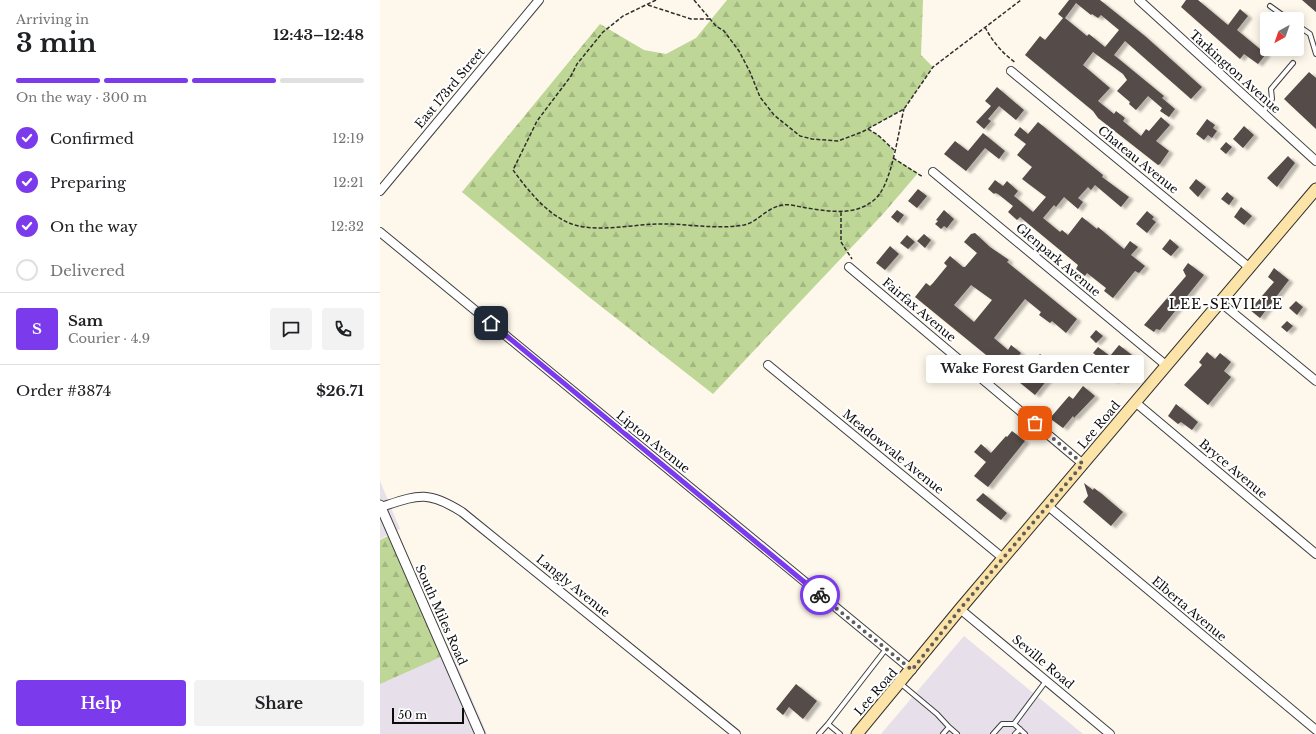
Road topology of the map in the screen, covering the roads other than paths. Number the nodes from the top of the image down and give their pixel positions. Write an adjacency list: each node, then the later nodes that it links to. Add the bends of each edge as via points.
1 (539, 0): 13 (street, East 173rd Street)
2 (1139, 0): 9 (street, Tarkington Avenue)
3 (1270, 6): 4 (lane)
4 (1278, 12)
5 (1304, 30): 6 (lane, via 1310,34)
6 (1316, 54)
7 (1293, 63): 9 (lane, via 1271,89 1272,99)
8 (1011, 71): 16 (street, Chateau Avenue)
9 (1263, 113): 10 (street, Tarkington Avenue)
10 (1316, 161)
11 (933, 172): 19 (street, Glenpark Avenue)
12 (1316, 189): 16 (main road, Lee Road)
13 (380, 192)
14 (380, 232): 28 (street, Lipton Avenue)
15 (851, 264): 22 (street, Fairfax Avenue)
16 (1250, 268): 17 (main road, Lee Road)
17 (1220, 302): 19 (main road, Lee Road); 20 (street)
18 (768, 365): 26 (street, Meadowvale Avenue)
19 (1167, 366): 21 (main road, Lee Road)
20 (1316, 381)
21 (1135, 402): 22 (main road, Lee Road); 25 (street, Bryce Avenue)
22 (1083, 464): 24 (main road, Lee Road)
23 (380, 506): 37 (street, South Miles Road); 38 (street, Langly Avenue, via 416,495 444,500)
24 (1048, 506): 26 (main road, Lee Road); 36 (street, Elberta Avenue)
25 (1316, 554)
26 (1003, 558): 27 (main road, Lee Road)
27 (960, 609): 29 (main road, Lee Road); 30 (street, Seville Road)
28 (886, 648): 29 (street, Lipton Avenue); 32 (lane)
29 (912, 670): 31 (main road, Lee Road)
30 (1046, 681): 33 (lane); 47 (street, Seville Road)
31 (900, 683): 34 (lane, via 938,714); 41 (main road, Lee Road)
32 (828, 724): 39 (lane); 40 (lane)
33 (1014, 724): 35 (lane); 44 (lane, via 1002,724)
34 (949, 727): 42 (lane); 43 (lane)
35 (1020, 729): 45 (lane); 46 (lane)
36 (1316, 730)
37 (480, 734)
38 (736, 734)
39 (819, 734)
40 (840, 734)
41 (857, 734)
42 (943, 734)
43 (957, 734)
44 (993, 734)
45 (1015, 734)
46 (1026, 734)
47 (1110, 734)

